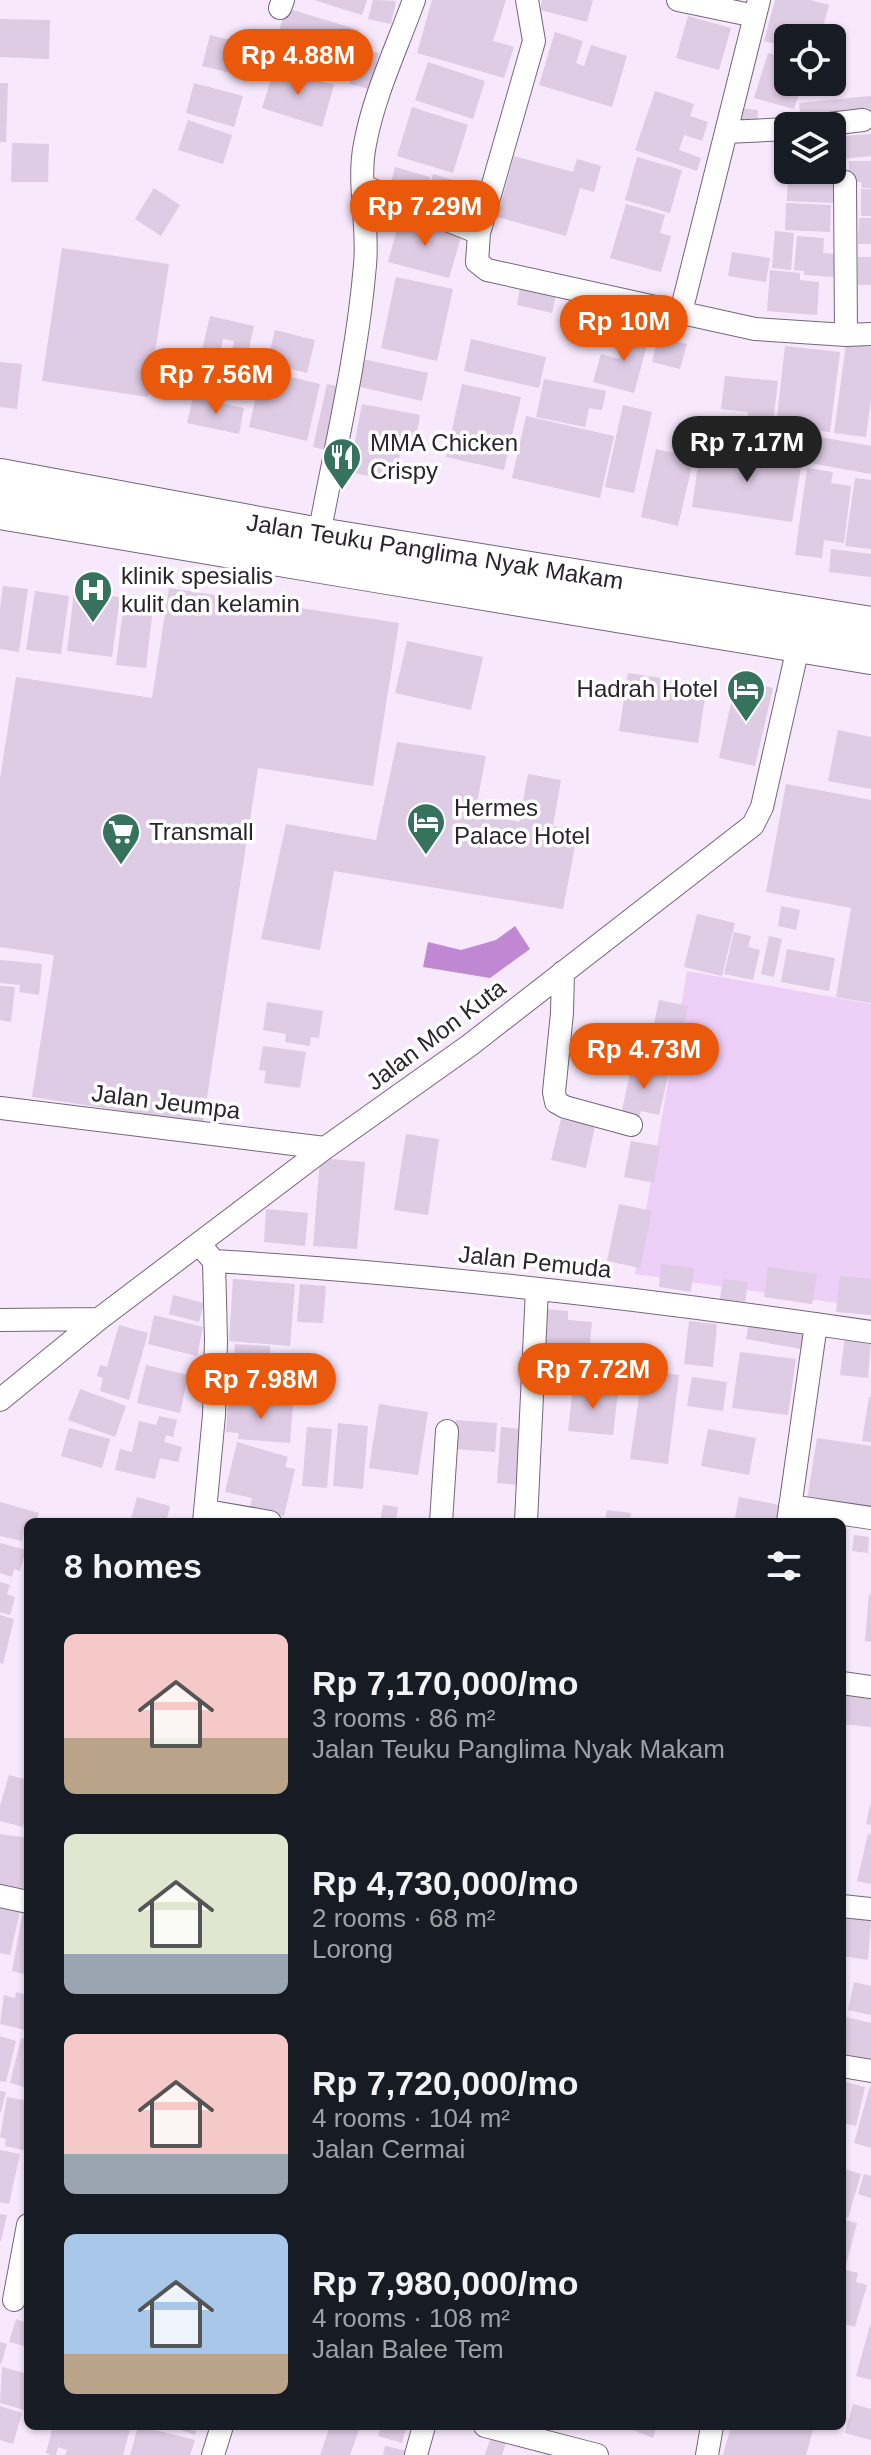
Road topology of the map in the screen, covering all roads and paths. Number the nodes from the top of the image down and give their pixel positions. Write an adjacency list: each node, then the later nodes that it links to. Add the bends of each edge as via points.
1 (414, 0): 10 (street, via 364,144)
2 (527, 0): 11 (street, via 534,41)
3 (678, 0): 4 (street)
4 (757, 8): 8 (street)
5 (863, 120): 6 (street)
6 (846, 122)
7 (774, 130): 8 (street)
8 (726, 132): 12 (street)
9 (845, 184): 14 (street)
10 (363, 186): 11 (street); 17 (street, via 363,285 347,399)
11 (479, 233): 12 (street, via 477,262 487,270)
12 (681, 312): 14 (street, via 765,330)
13 (871, 334): 14 (street)
14 (846, 335)
15 (0, 477): 17 (main road, Jalan Teuku Panglima Nyak Makam)
16 (0, 511): 17 (main road, Jalan Teuku Panglima Nyak Makam)
17 (316, 550): 18 (main road, Jalan Teuku Panglima Nyak Makam)
18 (621, 598): 19 (main road, Jalan Teuku Panglima Nyak Makam); 20 (main road, Jalan Teuku Panglima Nyak Makam)
19 (871, 625)
20 (799, 643): 21 (main road, Jalan Teuku Panglima Nyak Makam); 22 (street, Jalan Mon Kuta, via 762,807 753,825)
21 (871, 656)
22 (563, 972): 24 (street, via 556,1102); 25 (street, Jalan Mon Kuta)
23 (0, 1108): 25 (street, Jalan Jeumpa)
24 (631, 1125)
25 (325, 1148): 26 (street, Jalan Mon Kuta)
26 (207, 1252): 27 (street, Jalan Pemuda); 28 (street, Jalan Mon Kuta); 35 (street, via 216,1341)
27 (537, 1289): 30 (street, Jalan Pemuda); 38 (street)
28 (99, 1319): 29 (street); 32 (street, Jalan Mon Kuta)
29 (0, 1320)
30 (816, 1324): 31 (street, Jalan Pemuda); 34 (street)
31 (871, 1332)
32 (0, 1400)
33 (447, 1431): 37 (street)
34 (789, 1514): 39 (street)
35 (205, 1516): 36 (street)
36 (227, 1518)
37 (441, 1518)
38 (526, 1518)
39 (871, 1518)
40 (846, 1684): 41 (street)
41 (871, 1687)
42 (0, 1896): 43 (street)
43 (24, 1901)
44 (846, 1906): 45 (street)
45 (871, 1909)
46 (846, 2067): 47 (street)
47 (871, 2071)
48 (24, 2246): 49 (street)
49 (14, 2300)
50 (221, 2430): 54 (street)
51 (423, 2430): 55 (street)
52 (500, 2430): 56 (street)
53 (711, 2430): 57 (street)
54 (213, 2455)
55 (416, 2455)
56 (597, 2455)
57 (707, 2455)

